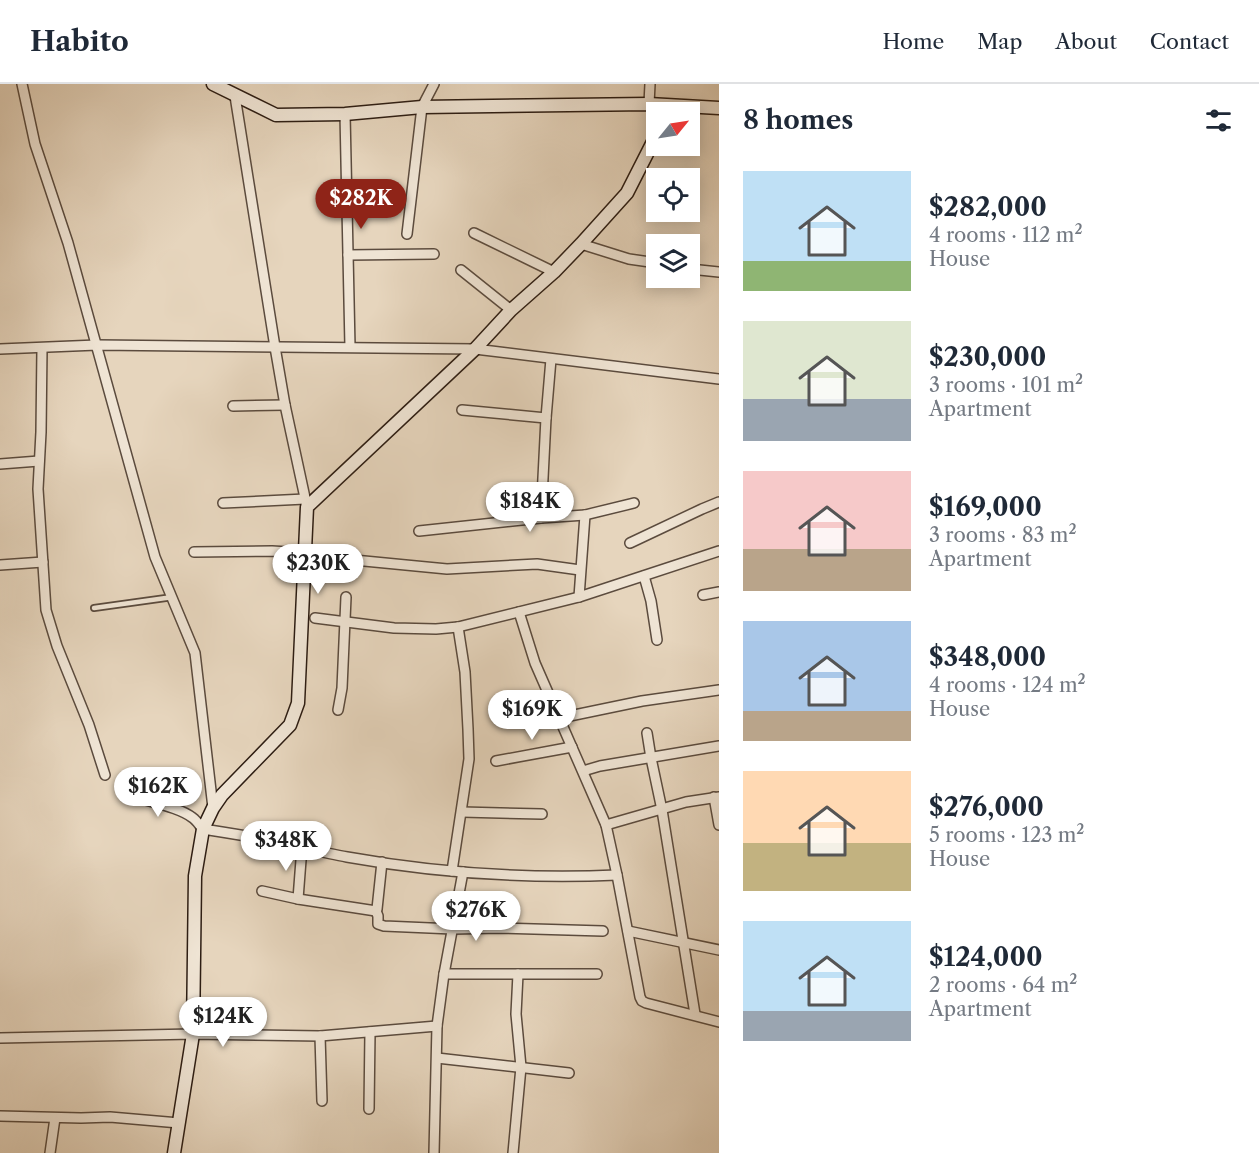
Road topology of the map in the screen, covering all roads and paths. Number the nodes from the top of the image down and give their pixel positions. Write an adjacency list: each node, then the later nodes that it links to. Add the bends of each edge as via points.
1 (22, 84): 24 (street, via 35,144)
2 (213, 84): 5 (street)
3 (434, 84): 8 (street)
4 (650, 84): 6 (street)
5 (235, 96): 11 (street, via 276,115); 27 (street)
6 (649, 102)
7 (646, 104): 8 (street)
8 (422, 107): 11 (street); 14 (street)
9 (700, 108): 10 (street)
10 (719, 108)
11 (345, 114): 17 (street)
12 (646, 156): 15 (street, via 627,193)
13 (474, 233): 21 (street)
14 (407, 234)
15 (581, 244): 18 (street); 21 (street)
16 (435, 254): 17 (street)
17 (348, 255): 25 (street)
18 (646, 261)
19 (700, 269): 22 (street)
20 (461, 270): 23 (street)
21 (554, 272): 23 (street)
22 (719, 272)
23 (511, 310): 28 (street)
24 (97, 345): 26 (street); 27 (street); 56 (street, via 155,557)
25 (350, 347): 27 (street); 28 (street)
26 (42, 348): 29 (street); 36 (street)
27 (275, 348): 32 (street)
28 (475, 349): 30 (street); 40 (street)
29 (0, 350)
30 (551, 359): 31 (street); 35 (street)
31 (719, 379)
32 (285, 405): 33 (street); 40 (street)
33 (233, 406)
34 (462, 410): 35 (street)
35 (546, 418): 43 (street)
36 (39, 461): 37 (street); 50 (street)
37 (0, 464)
38 (719, 502): 45 (street)
39 (224, 503): 40 (street)
40 (306, 503): 48 (street)
41 (634, 503): 42 (street)
42 (585, 516): 43 (street); 52 (street)
43 (541, 518): 44 (street)
44 (419, 531)
45 (630, 543)
46 (719, 551): 53 (street)
47 (194, 552): 48 (street)
48 (305, 553): 77 (street, via 298,703 290,725)
49 (354, 560): 52 (street, via 447,569 537,564)
50 (43, 562): 51 (street); 74 (street, via 46,610)
51 (0, 566)
52 (580, 570): 58 (street)
53 (644, 576): 58 (street); 64 (street)
54 (719, 592): 55 (street)
55 (703, 595)
56 (172, 597): 59 (lane); 77 (street, via 195,653)
57 (346, 597): 62 (street)
58 (579, 597): 60 (street)
59 (94, 608)
60 (519, 612): 63 (street); 67 (street, via 535,663)
61 (315, 618): 62 (street)
62 (344, 621): 63 (street, via 394,628); 66 (street)
63 (458, 627): 79 (street, via 465,672 469,759)
64 (657, 640)
65 (719, 690): 67 (street)
66 (339, 710)
67 (560, 718): 70 (street)
68 (647, 733): 71 (street)
69 (719, 746): 71 (street)
70 (572, 747): 72 (street); 73 (street)
71 (651, 758): 73 (street); 78 (street)
72 (495, 761)
73 (583, 771): 81 (street)
74 (105, 775)
75 (124, 793): 83 (street, via 185,812)
76 (717, 797): 78 (street); 82 (street)
77 (213, 808): 83 (street)
78 (662, 810): 81 (street); 95 (street)
79 (462, 812): 80 (street); 86 (street)
80 (542, 814)
81 (606, 825): 88 (street)
82 (719, 825)
83 (203, 829): 84 (street); 104 (street, via 195,876)
84 (302, 847): 85 (street); 90 (street)
85 (382, 862): 86 (street); 91 (street)
86 (452, 871): 87 (street)
87 (463, 872): 88 (street); 92 (street)
88 (617, 874): 94 (street)
89 (262, 891): 90 (street)
90 (298, 898): 91 (street)
91 (376, 911): 92 (street, via 379,925)
92 (453, 929): 93 (street); 97 (street)
93 (603, 931)
94 (628, 931): 95 (street); 100 (street, via 642,1001)
95 (684, 943): 96 (street); 100 (street)
96 (719, 950)
97 (444, 974): 98 (street); 102 (street)
98 (518, 974): 99 (street); 108 (street, via 516,1014)
99 (597, 974)
100 (695, 1014): 101 (street)
101 (719, 1022)
102 (437, 1026): 103 (street); 107 (street)
103 (370, 1032): 105 (street); 111 (street)
104 (193, 1034): 105 (street); 106 (street); 114 (street)
105 (321, 1036): 110 (street)
106 (0, 1038)
107 (437, 1058): 108 (street); 117 (street)
108 (521, 1067): 109 (street); 118 (street)
109 (569, 1073)
110 (322, 1101)
111 (369, 1109)
112 (0, 1116): 113 (street)
113 (55, 1118): 114 (street, via 110,1117); 115 (street)
114 (179, 1123): 116 (street)
115 (50, 1153)
116 (174, 1153)
117 (434, 1153)
118 (513, 1153)

